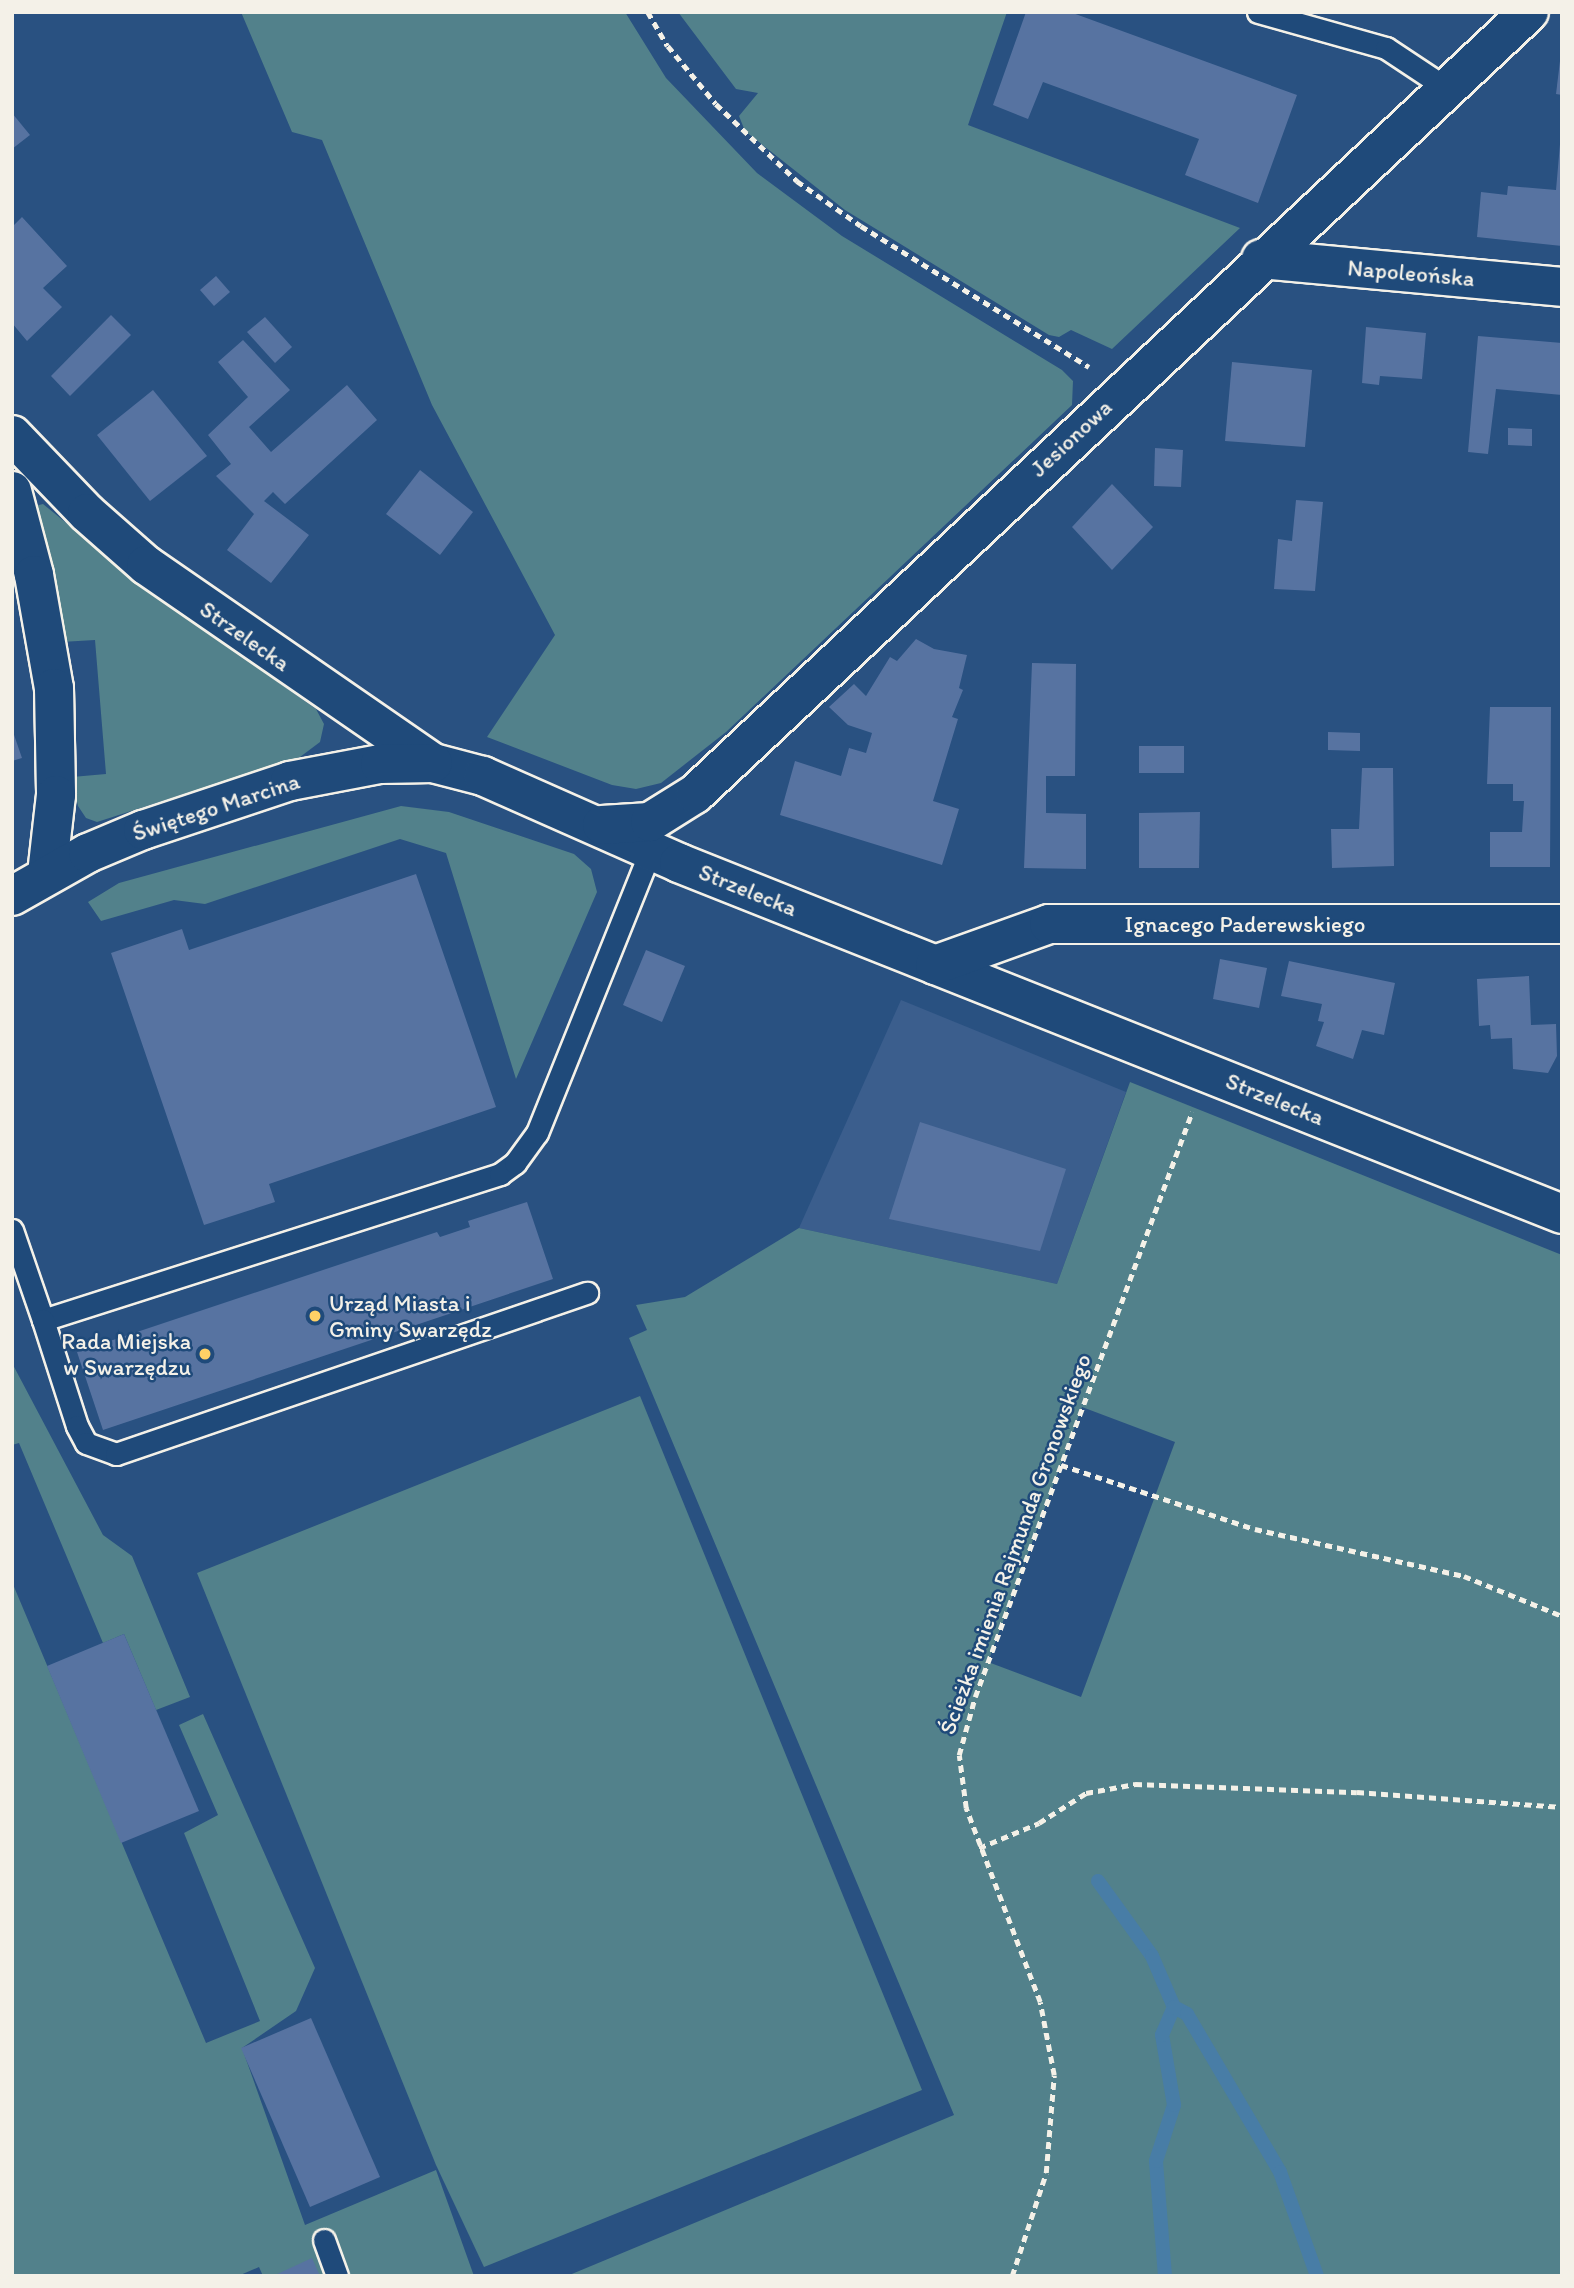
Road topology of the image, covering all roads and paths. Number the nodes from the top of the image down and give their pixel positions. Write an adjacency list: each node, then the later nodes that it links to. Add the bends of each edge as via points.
1 (648, 12): 7 (path, via 668,46 716,104 796,181)
2 (1258, 12): 4 (lane, via 1386,48)
3 (1529, 12): 4 (street, Jesionowa)
4 (1445, 87): 5 (street, Jesionowa)
5 (1261, 259): 6 (street, Napoleońska); 7 (street, Jesionowa)
6 (1562, 287)
7 (1122, 390): 11 (street, Jesionowa, via 695,794 650,822 615,827)
8 (12, 435): 10 (street, Strzelecka, via 87,513 146,565)
9 (12, 491): 13 (street, via 34,575 54,688 56,795)
10 (433, 763): 11 (street, Strzelecka, via 483,776); 13 (street, Świętego Marcina, via 380,764 290,781 143,830)
11 (596, 824): 12 (street, Strzelecka)
12 (651, 850): 16 (street, Strzelecka); 21 (lane, via 537,1133 515,1163 482,1181)
13 (47, 874): 14 (street, Świętego Marcina)
14 (12, 895)
15 (1562, 924): 16 (street, Ignacego Paderewskiego, via 1049,924)
16 (935, 965): 17 (street, Strzelecka)
17 (1207, 1072): 18 (street, Strzelecka); 22 (path, Ścieżka imienia Rajmunda Gronowskiego)
18 (1562, 1214)
19 (12, 1230): 21 (lane)
20 (587, 1293): 21 (lane, via 116,1454 86,1443 76,1426)
21 (43, 1320)
22 (1061, 1465): 23 (path, via 1255,1529 1464,1576); 25 (path, Ścieżka imienia Rajmunda Gronowskiego, via 962,1737 958,1773)
23 (1562, 1616)
24 (1562, 1807): 25 (path, via 1357,1792 1135,1784 1086,1793 1039,1823)
25 (979, 1847): 28 (path, Ścieżka imienia Rajmunda Gronowskiego, via 1040,2002 1054,2075 1046,2173)
26 (324, 2240): 27 (lane)
27 (337, 2276)
28 (1012, 2276)

